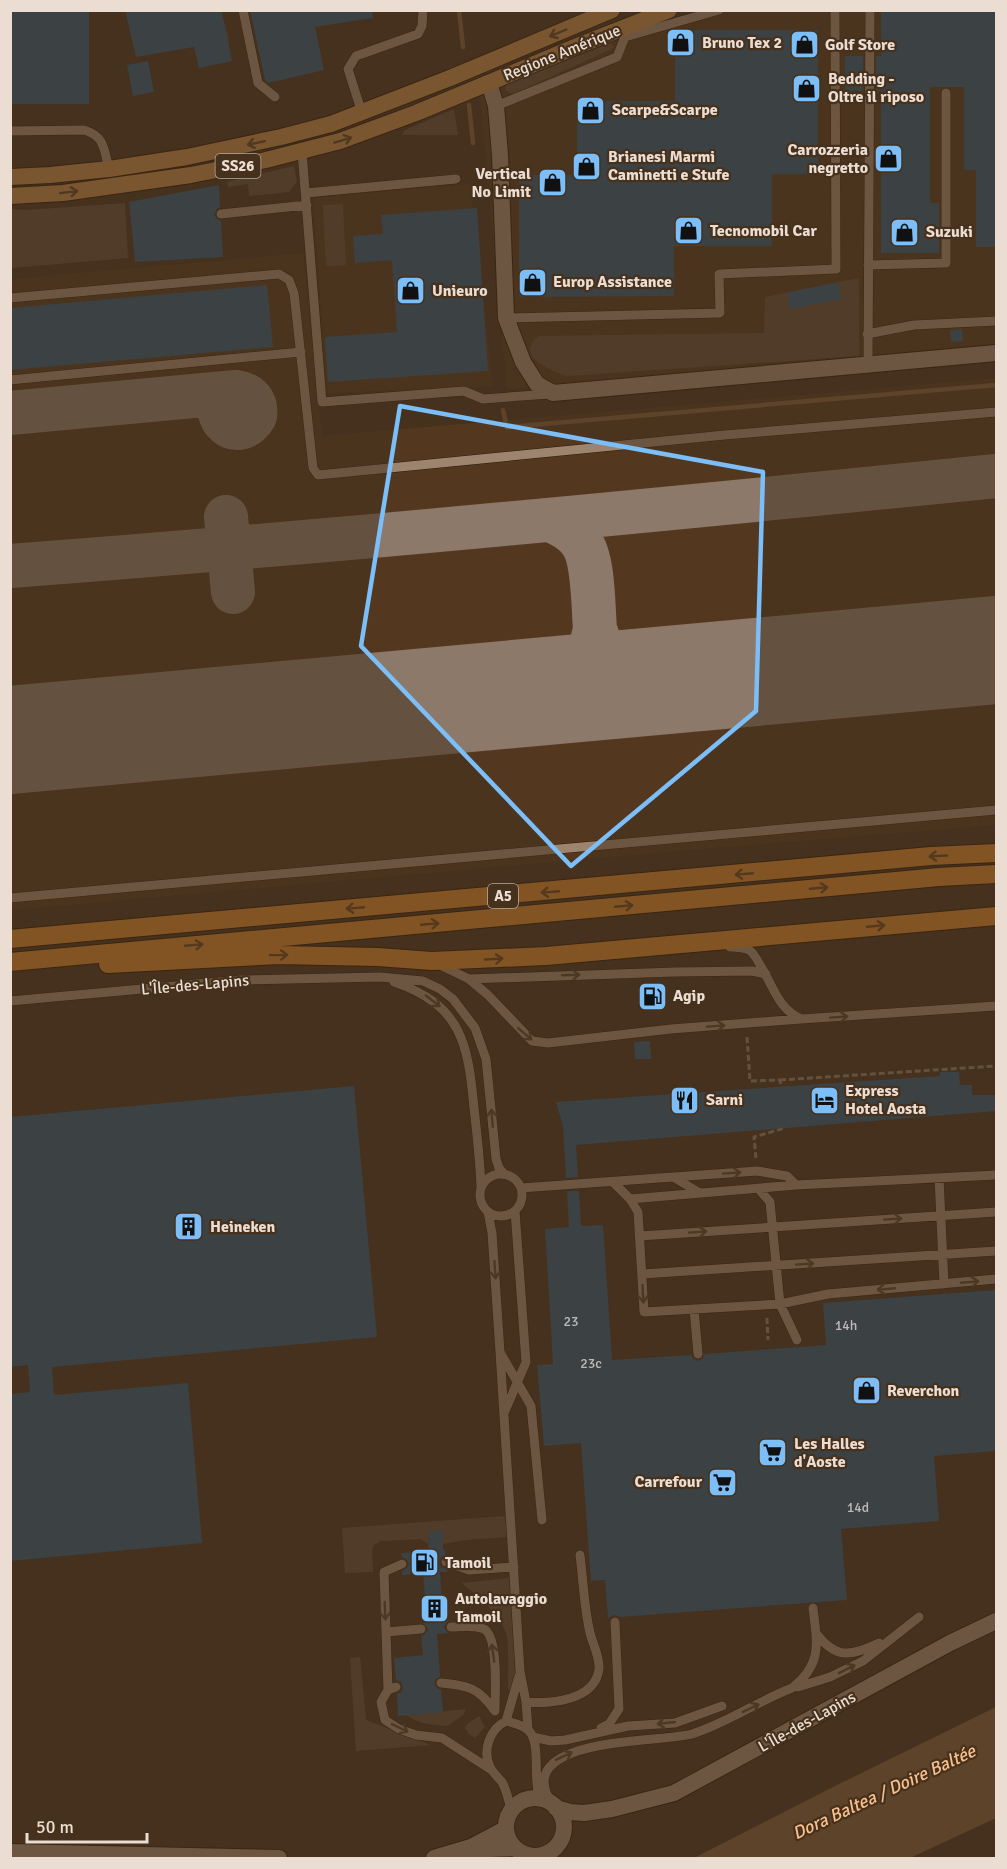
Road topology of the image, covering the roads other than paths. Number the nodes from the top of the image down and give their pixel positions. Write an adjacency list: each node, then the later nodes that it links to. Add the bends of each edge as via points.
1 (243, 10): 10 (lane, via 258,83)
2 (423, 10): 12 (lane, via 418,34 356,56 348,69)
3 (612, 10): 12 (main road, Regione Amérique / SS26, one-way to 12)
4 (669, 10): 8 (main road, Regione Amérique / SS26)
5 (719, 10): 11 (lane, via 625,37 617,57)
6 (835, 10): 24 (lane, via 836,269 719,274 720,313)
7 (870, 10): 22 (lane)
8 (489, 83): 11 (street); 14 (main road, Regione Amérique / SS26, one-way to 8, via 371,131)
9 (946, 93): 22 (lane, via 946,263)
10 (275, 97)
11 (496, 106): 24 (street)
12 (362, 113): 15 (main road, SS26, one-way to 15, via 281,137)
13 (10, 131): 15 (lane, via 96,133 103,142)
14 (302, 152): 18 (lane); 19 (main road, SS26, one-way to 14, via 63,194 124,185)
15 (109, 169): 16 (main road, SS26)
16 (10, 177)
17 (456, 179): 18 (lane)
18 (306, 194): 20 (lane)
19 (10, 196)
20 (307, 205): 21 (lane); 31 (lane, via 322,402 464,391 483,399)
21 (221, 214)
22 (868, 265): 26 (lane)
23 (10, 298): 27 (lane, via 279,274 289,280 294,293)
24 (506, 318): 31 (street, via 523,362 537,384)
25 (996, 321): 26 (lane, via 914,325)
26 (867, 334): 29 (lane)
27 (301, 352): 30 (lane); 32 (lane, via 313,468 318,475)
28 (996, 353): 29 (street)
29 (868, 365): 31 (street)
30 (10, 380)
31 (553, 393)
32 (996, 412)
33 (996, 810): 36 (lane)
34 (996, 853): 38 (highway, A5, one-way to 38)
35 (996, 874): 41 (highway, A5, one-way to 35)
36 (10, 898)
37 (996, 916): 39 (highway, A5, one-way to 37)
38 (10, 939)
39 (692, 942): 40 (highway, A5, one-way to 39, via 546,956); 42 (lane, via 748,950)
40 (432, 961): 41 (highway, A5, one-way to 40, via 136,963 278,954); 44 (lane)
41 (10, 963)
42 (766, 974): 44 (lane, one-way to 42, via 675,972); 47 (lane, via 781,1005)
43 (380, 977): 45 (lane, L'Île-des-Lapins, via 241,980); 48 (lane, L'Île-des-Lapins, one-way to 43, via 496,1159 486,1059 476,1028 440,989 423,981); 54 (lane, L'Île-des-Lapins, one-way to 54, via 424,995 456,1026 470,1066)
44 (469, 979): 47 (lane, one-way to 47, via 538,1043)
45 (10, 1001)
46 (996, 1006): 47 (lane, one-way to 46)
47 (801, 1019)
48 (504, 1174): 54 (lane, via 490,1176); 55 (lane, via 515,1179)
49 (996, 1175): 51 (lane)
50 (673, 1177): 52 (lane); 53 (lane, one-way to 53, via 757,1171 787,1176); 57 (lane)
51 (939, 1178): 53 (lane); 62 (lane)
52 (613, 1182): 55 (lane); 58 (lane)
53 (796, 1185): 56 (lane)
54 (482, 1187): 60 (lane, L'Île-des-Lapins, via 480,1200)
55 (521, 1188): 59 (lane, via 522,1201)
56 (758, 1188): 57 (lane); 63 (lane, via 770,1202)
57 (700, 1193): 58 (lane)
58 (630, 1199): 64 (lane, via 638,1212)
59 (515, 1211): 60 (lane, via 504,1216); 76 (lane, via 526,1362)
60 (488, 1212): 74 (lane, L'Île-des-Lapins, one-way to 74)
61 (996, 1212): 62 (lane)
62 (940, 1215): 63 (lane, one-way to 62); 66 (lane)
63 (773, 1227): 64 (lane, one-way to 63); 67 (lane)
64 (640, 1236): 68 (lane)
65 (996, 1251): 66 (lane)
66 (942, 1255): 67 (lane, one-way to 66); 70 (lane)
67 (777, 1266): 68 (lane); 71 (lane)
68 (642, 1274): 72 (lane, one-way to 72, via 644,1312)
69 (996, 1279): 70 (lane, one-way to 69)
70 (944, 1284): 71 (lane, one-way to 71, via 828,1294)
71 (780, 1304): 72 (lane); 73 (lane)
72 (694, 1309): 75 (lane)
73 (797, 1340)
74 (500, 1352): 76 (lane); 77 (lane, L'Île-des-Lapins)
75 (698, 1354)
76 (517, 1383): 77 (lane); 78 (lane, via 531,1406)
77 (504, 1413): 82 (lane, L'Île-des-Lapins)
78 (542, 1520)
79 (580, 1555): 95 (lane, via 589,1629 599,1670 583,1693 543,1703)
80 (446, 1562): 82 (lane, via 469,1570)
81 (402, 1564): 90 (lane, one-way to 90, via 384,1572)
82 (514, 1567): 92 (lane, L'Île-des-Lapins)
83 (813, 1608): 89 (lane)
84 (919, 1617): 91 (lane)
85 (996, 1621): 103 (street, L'Île-des-Lapins, via 693,1784)
86 (615, 1622): 100 (lane, via 619,1709 609,1724)
87 (451, 1627): 97 (lane, one-way to 87, via 494,1654 489,1633 482,1628)
88 (421, 1629): 90 (lane)
89 (815, 1631): 91 (lane, via 837,1652 869,1648); 94 (lane, via 815,1661 802,1681)
90 (386, 1632): 101 (lane, one-way to 101, via 392,1688 381,1702 385,1720 407,1732 442,1738)
91 (895, 1635): 94 (lane, one-way to 91, via 830,1677 862,1661)
92 (520, 1671): 95 (lane); 98 (lane)
93 (441, 1683): 97 (lane, via 471,1688 486,1698)
94 (792, 1688): 102 (lane, one-way to 94, via 545,1777 555,1760 565,1755 611,1744 691,1734)
95 (526, 1702): 99 (lane)
96 (722, 1706): 100 (lane, one-way to 100, via 675,1722)
97 (495, 1711): 98 (lane)
98 (503, 1722): 99 (lane); 101 (lane, via 487,1744)
99 (531, 1733): 100 (lane, via 551,1741); 102 (lane, via 537,1790)
100 (588, 1734)
101 (491, 1770): 104 (lane, via 502,1782)
102 (549, 1804): 103 (street, L'Île-des-Lapins, via 584,1814); 104 (street, via 524,1801); 106 (street, via 563,1821)
103 (612, 1809): 106 (street, L'Île-des-Lapins, via 588,1818)
104 (511, 1810): 105 (street)
105 (506, 1829): 107 (street); 110 (street, via 471,1847)
106 (562, 1836): 107 (street, L'Île-des-Lapins, via 554,1850 540,1856 527,1856)
107 (514, 1848): 111 (street, L'Île-des-Lapins)
108 (10, 1852): 109 (street)
109 (279, 1858)
110 (434, 1858)
111 (444, 1858)

